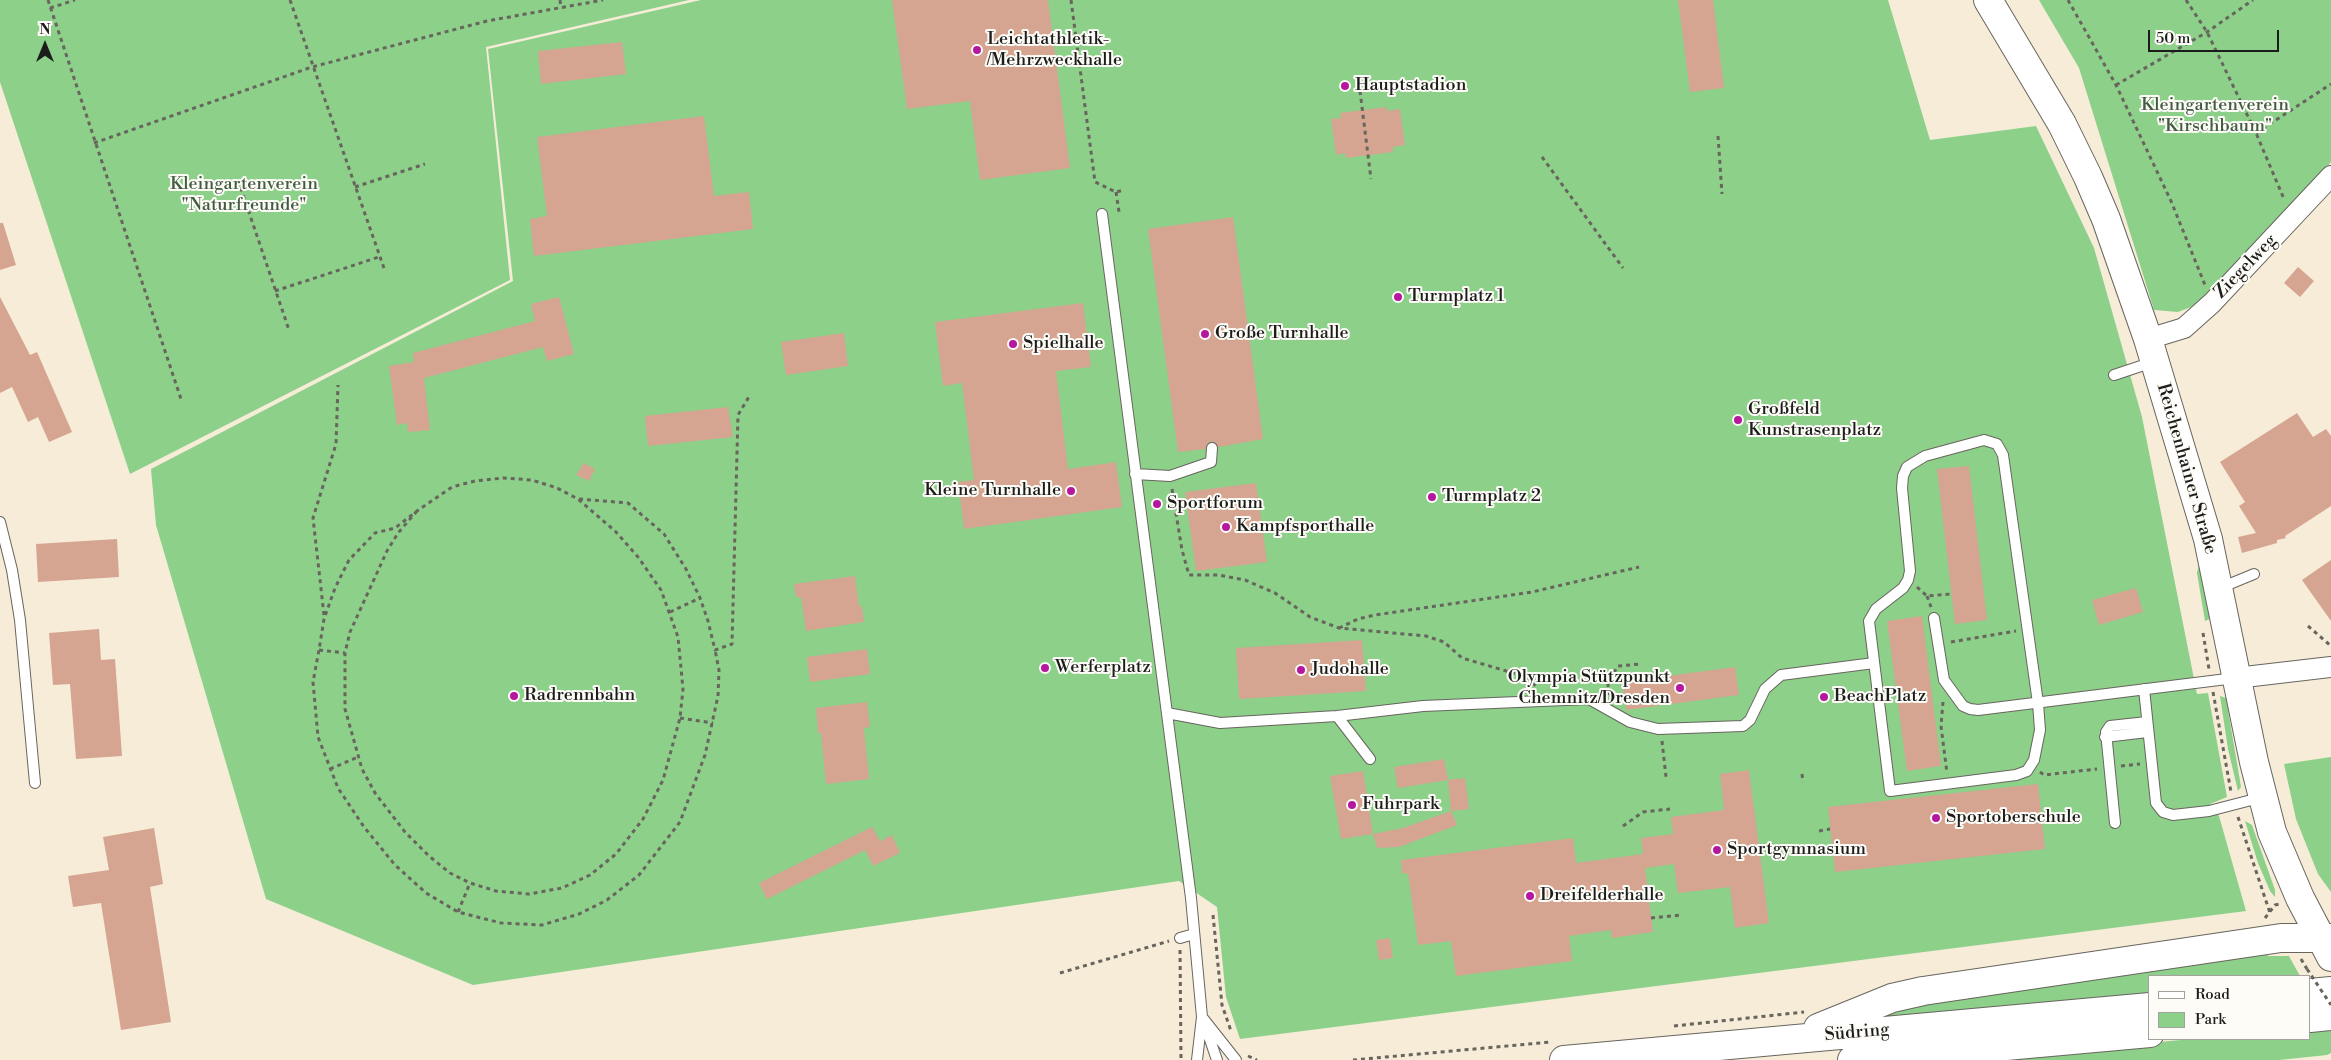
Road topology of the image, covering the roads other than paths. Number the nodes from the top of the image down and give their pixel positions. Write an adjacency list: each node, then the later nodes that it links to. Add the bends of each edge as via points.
1 (1988, 0): 4 (main road, Reichenhainer Straße, via 2062,124 2088,177 2106,218)
2 (2331, 176): 4 (street, Ziegelweg, via 2212,303)
3 (1102, 214): 7 (lane)
4 (2152, 350): 5 (lane); 10 (main road, Reichenhainer Straße)
5 (2114, 375)
6 (1212, 448): 7 (lane, via 1211,462 1170,476)
7 (1135, 474): 17 (lane)
8 (0, 522): 21 (lane, via 20,620)
9 (2254, 574): 10 (lane)
10 (2220, 588): 14 (main road, Reichenhainer Straße)
11 (1934, 618): 16 (lane, via 1944,680 1963,706 1978,710)
12 (1874, 663): 16 (lane, via 1890,791 2016,775 2030,767 2040,730); 16 (lane, via 1869,628 1872,613 1903,588 1910,571 1902,488 1907,467 1924,456 1973,442 1992,441 2001,448 2003,455); 18 (lane, via 1781,675 1765,689 1750,720 1743,726 1658,729 1630,722 1589,699 1423,706)
13 (2331, 667): 14 (street)
14 (2236, 678): 15 (lane); 22 (main road, Reichenhainer Straße)
15 (2144, 689): 16 (lane); 19 (lane)
16 (2038, 702)
17 (1167, 713): 18 (lane, via 1220,723); 24 (lane)
18 (1337, 716): 20 (lane)
19 (2147, 727): 22 (lane, via 2159,809 2168,814 2209,811); 23 (lane, via 2110,726 2106,729)
20 (1370, 759)
21 (34, 783)
22 (2263, 797): 26 (main road, Reichenhainer Straße, via 2272,832 2300,898)
23 (2115, 823)
24 (1194, 934): 25 (lane); 31 (lane)
25 (1180, 938)
26 (2328, 944): 34 (main road, via 2281,938 1922,991 1892,998)
27 (2311, 982): 28 (main road)
28 (2331, 991)
29 (2148, 1007): 34 (main road, Südring)
30 (2331, 1016): 32 (main road)
31 (1202, 1017): 36 (lane); 38 (lane); 39 (lane)
32 (2311, 1018)
33 (2148, 1033): 37 (main road, Südring)
34 (1784, 1040): 35 (main road, Südring)
35 (1561, 1050)
36 (1240, 1056)
37 (1872, 1059)
38 (1197, 1060)
39 (1217, 1060)

